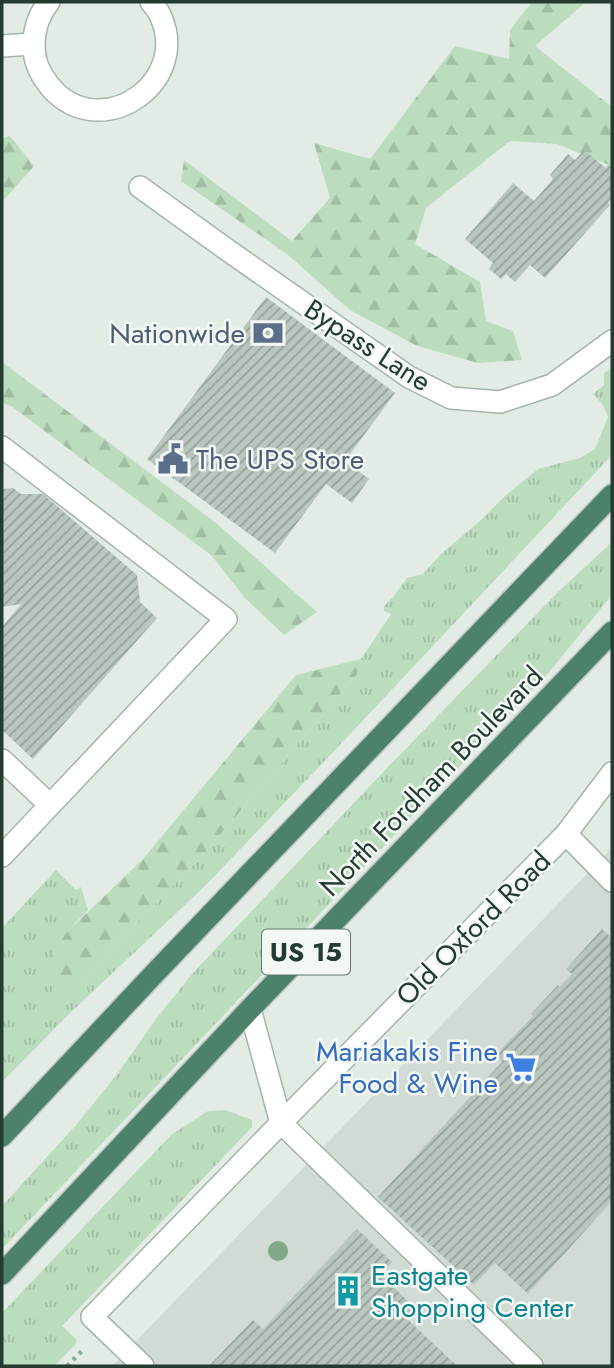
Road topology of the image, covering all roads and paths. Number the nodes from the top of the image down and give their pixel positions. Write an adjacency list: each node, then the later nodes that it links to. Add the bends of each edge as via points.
1 (49, 2): 3 (street, via 36,26)
2 (151, 2): 3 (street, via 161,15 166,58 158,78 125,106 83,108 63,99 47,85)
3 (33, 44): 4 (street)
4 (2, 46)
5 (140, 187): 6 (street, Bypass Lane, via 409,377 451,398 500,401 552,385)
6 (612, 341)
7 (2, 447): 12 (street, via 226,619)
8 (612, 495): 18 (highway)
9 (612, 632): 16 (highway, North Fordham Boulevard / US 15)
10 (2, 760): 12 (street)
11 (612, 773): 13 (street, Old Oxford Road)
12 (50, 805): 14 (street)
13 (566, 834): 15 (street); 17 (street, Old Oxford Road)
14 (2, 856)
15 (612, 881)
16 (250, 1009): 17 (street); 19 (highway, North Fordham Boulevard / US 15)
17 (281, 1123): 20 (street, Old Oxford Road, via 92,1317); 21 (street)
18 (2, 1136)
19 (2, 1274)
20 (143, 1366)
21 (532, 1366)

